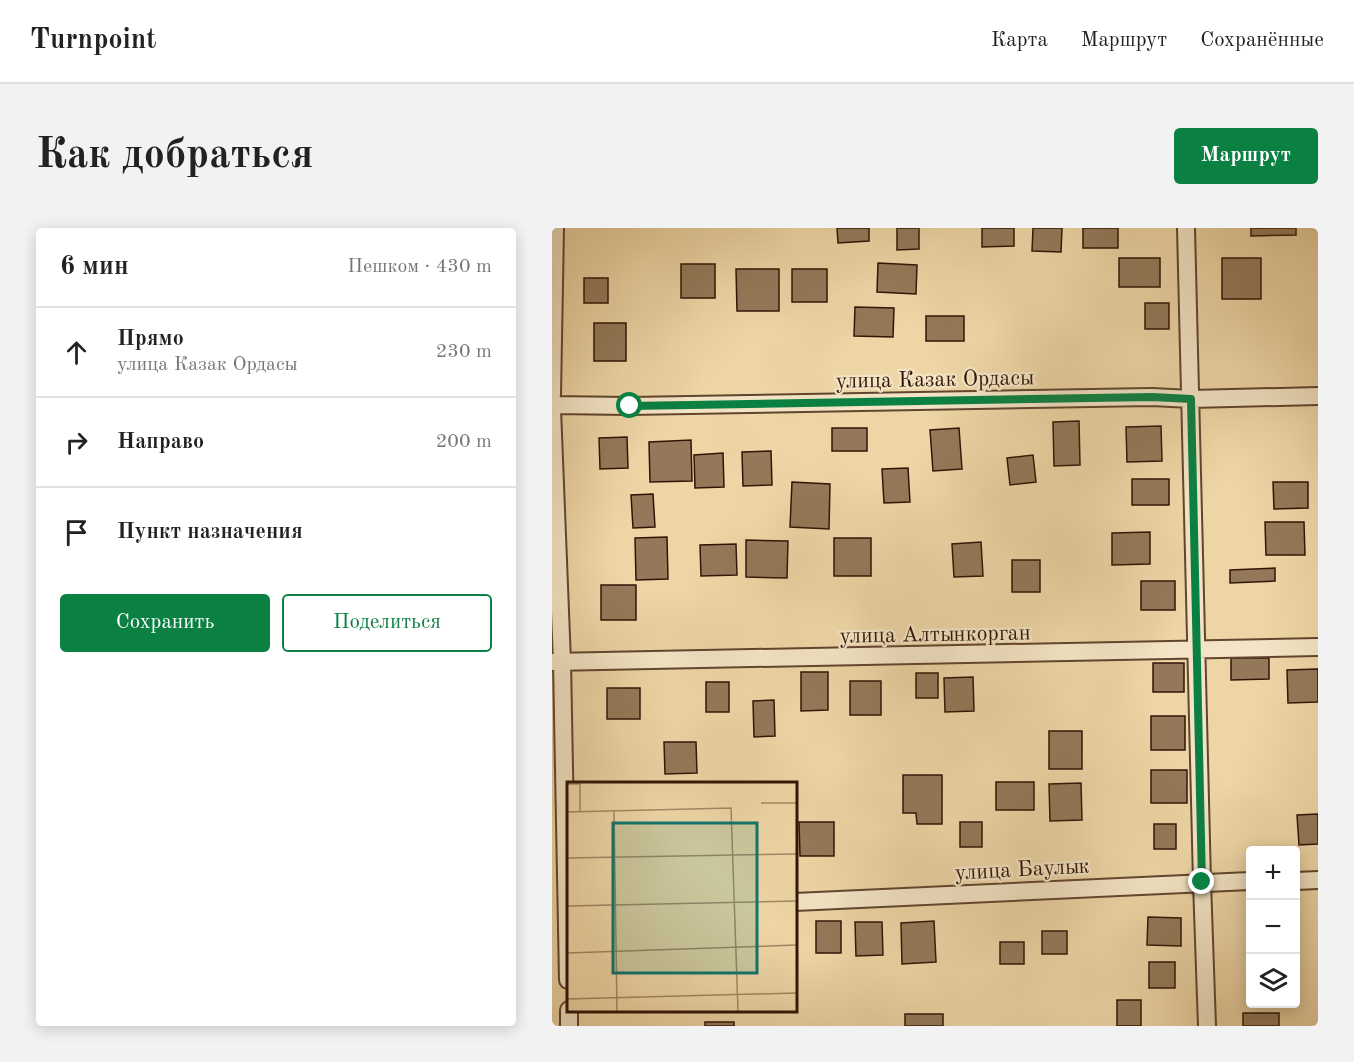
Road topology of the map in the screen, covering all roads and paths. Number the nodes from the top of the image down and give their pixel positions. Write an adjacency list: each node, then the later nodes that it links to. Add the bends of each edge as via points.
1 (555, 228): 3 (street)
2 (1186, 228): 5 (street)
3 (552, 395)
4 (1318, 396): 5 (street, улица Казак Ордасы)
5 (1191, 399): 6 (street, улица Казак Ордасы); 8 (street)
6 (552, 407): 9 (street)
7 (1318, 647): 8 (street, улица Алтынкорган)
8 (1197, 650): 9 (street, улица Алтынкорган); 13 (street)
9 (557, 662): 14 (street)
10 (1318, 880): 12 (street)
11 (1246, 881): 13 (street, улица Баулык)
12 (1300, 881)
13 (1202, 882): 15 (street, улица Баулык); 18 (street)
14 (567, 890)
15 (796, 902)
16 (567, 913): 17 (street)
17 (552, 914)
18 (1207, 1026)

